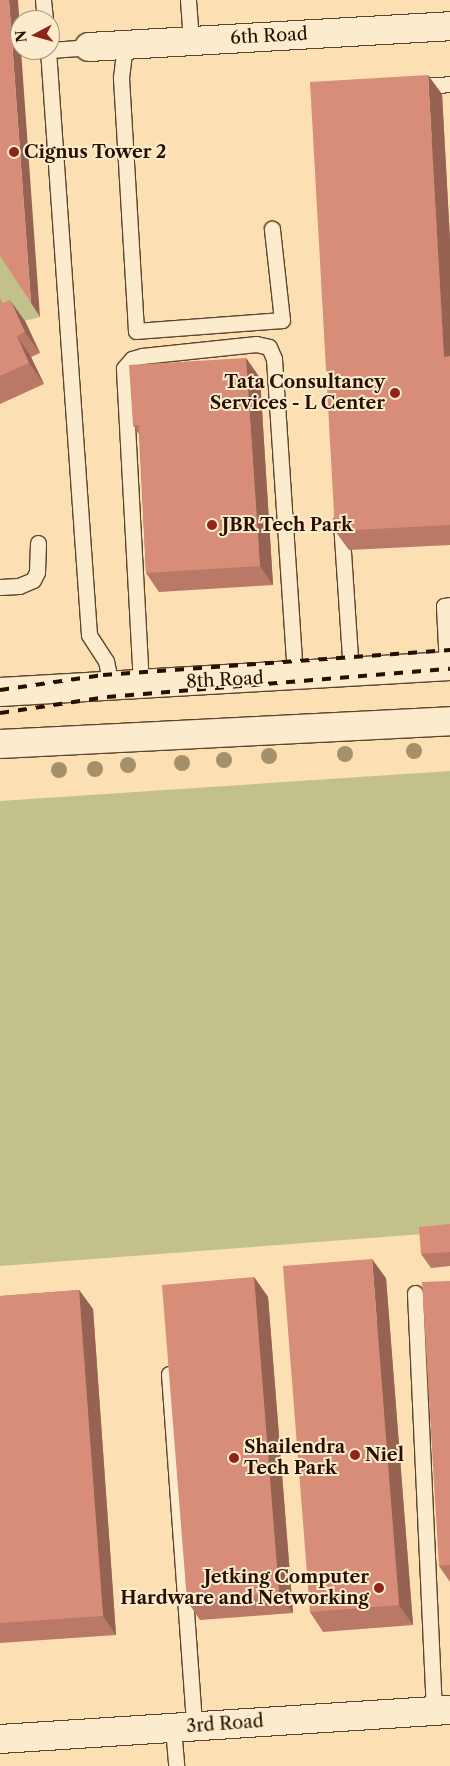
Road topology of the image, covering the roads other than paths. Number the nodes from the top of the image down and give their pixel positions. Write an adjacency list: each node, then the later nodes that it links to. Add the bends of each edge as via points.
1 (188, 0): 3 (lane)
2 (450, 26): 3 (main road, 6th Road)
3 (191, 41): 4 (main road, 6th Road)
4 (125, 45): 5 (main road, 6th Road); 10 (lane, via 121,78 136,331 282,320)
5 (89, 47): 6 (lane)
6 (60, 49)
7 (50, 60): 19 (lane, via 89,635 106,661)
8 (450, 84): 9 (lane)
9 (401, 87)
10 (272, 229)
11 (340, 504): 16 (lane)
12 (38, 543): 13 (lane, via 38,572 33,580 20,586)
13 (0, 587)
14 (450, 606): 15 (lane, via 444,606)
15 (449, 666): 16 (main road, 8th Road)
16 (351, 673): 17 (main road, 8th Road)
17 (296, 677): 18 (main road, 8th Road); 18 (lane, via 274,359 269,347 256,344 142,356 132,359 124,368)
18 (141, 684): 19 (main road, 8th Road)
19 (111, 685): 20 (main road, 8th Road)
20 (0, 692)
21 (450, 721): 22 (main road)
22 (0, 744)
23 (415, 1293): 25 (lane)
24 (168, 1355): 26 (lane)
25 (442, 1710): 26 (main road, 3rd Road)
26 (184, 1727): 27 (main road, 3rd Road); 28 (lane)
27 (0, 1739)
28 (176, 1766)

